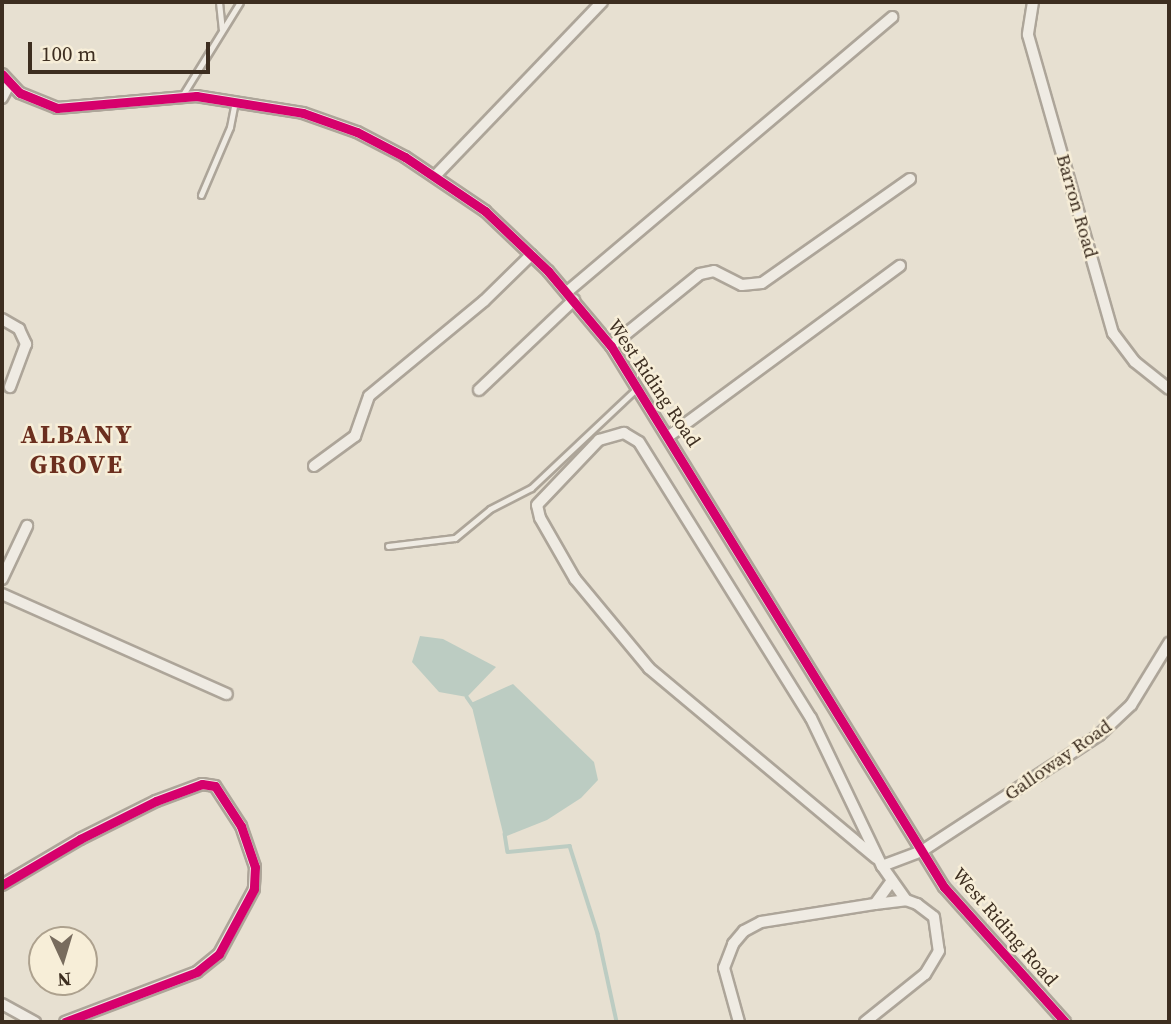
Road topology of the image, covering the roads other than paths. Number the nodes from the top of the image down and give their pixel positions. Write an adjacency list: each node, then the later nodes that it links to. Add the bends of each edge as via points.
1 (219, 2): 6 (lane)
2 (240, 2): 6 (lane)
3 (602, 2): 12 (street)
4 (1033, 2): 22 (street, Barron Road, via 1028,35 1113,333 1135,362)
5 (892, 17): 17 (street)
6 (222, 29): 9 (lane)
7 (2, 74): 8 (street, West Riding Road)
8 (10, 83): 9 (street, West Riding Road, via 37,102 69,109); 10 (street)
9 (182, 96): 11 (street, West Riding Road)
10 (2, 98)
11 (235, 101): 12 (street, West Riding Road, via 335,123); 14 (lane, via 230,127)
12 (436, 176): 15 (street, West Riding Road, via 476,204)
13 (910, 179): 19 (street, via 762,283 743,285 714,271 700,274)
14 (201, 195)
15 (531, 255): 17 (street, West Riding Road); 25 (street, via 484,301 369,396 352,440)
16 (900, 266): 24 (street)
17 (570, 296): 19 (street, West Riding Road); 23 (street)
18 (2, 318): 21 (street, via 19,329 26,344)
19 (611, 346): 20 (street, West Riding Road)
20 (638, 386): 24 (street, West Riding Road); 27 (lane, via 531,488 490,509 455,538)
21 (10, 387)
22 (1169, 389)
23 (479, 390)
24 (669, 436): 32 (street, West Riding Road)
25 (314, 466)
26 (27, 526): 28 (street)
27 (388, 546)
28 (2, 579)
29 (2, 594): 31 (street)
30 (1169, 643): 32 (street, Galloway Road, via 1136,697 1098,735)
31 (227, 694)
32 (922, 852): 33 (street, Galloway Road); 43 (street, West Riding Road, via 962,909)
33 (879, 862): 33 (street, via 649,668 575,579 537,505 600,440 624,433 639,442 811,718); 34 (street)
34 (892, 881): 36 (street); 37 (street)
35 (2, 885): 40 (street, via 91,833 202,784 215,786 241,826 255,866 254,889 219,954 197,972)
36 (906, 900): 37 (street); 42 (street, via 934,917 939,951 925,974)
37 (876, 904): 41 (street, via 761,922 744,930 724,968)
38 (2, 1003): 39 (street)
39 (35, 1022)
40 (65, 1022)
41 (739, 1022)
42 (865, 1022)
43 (1065, 1022)

